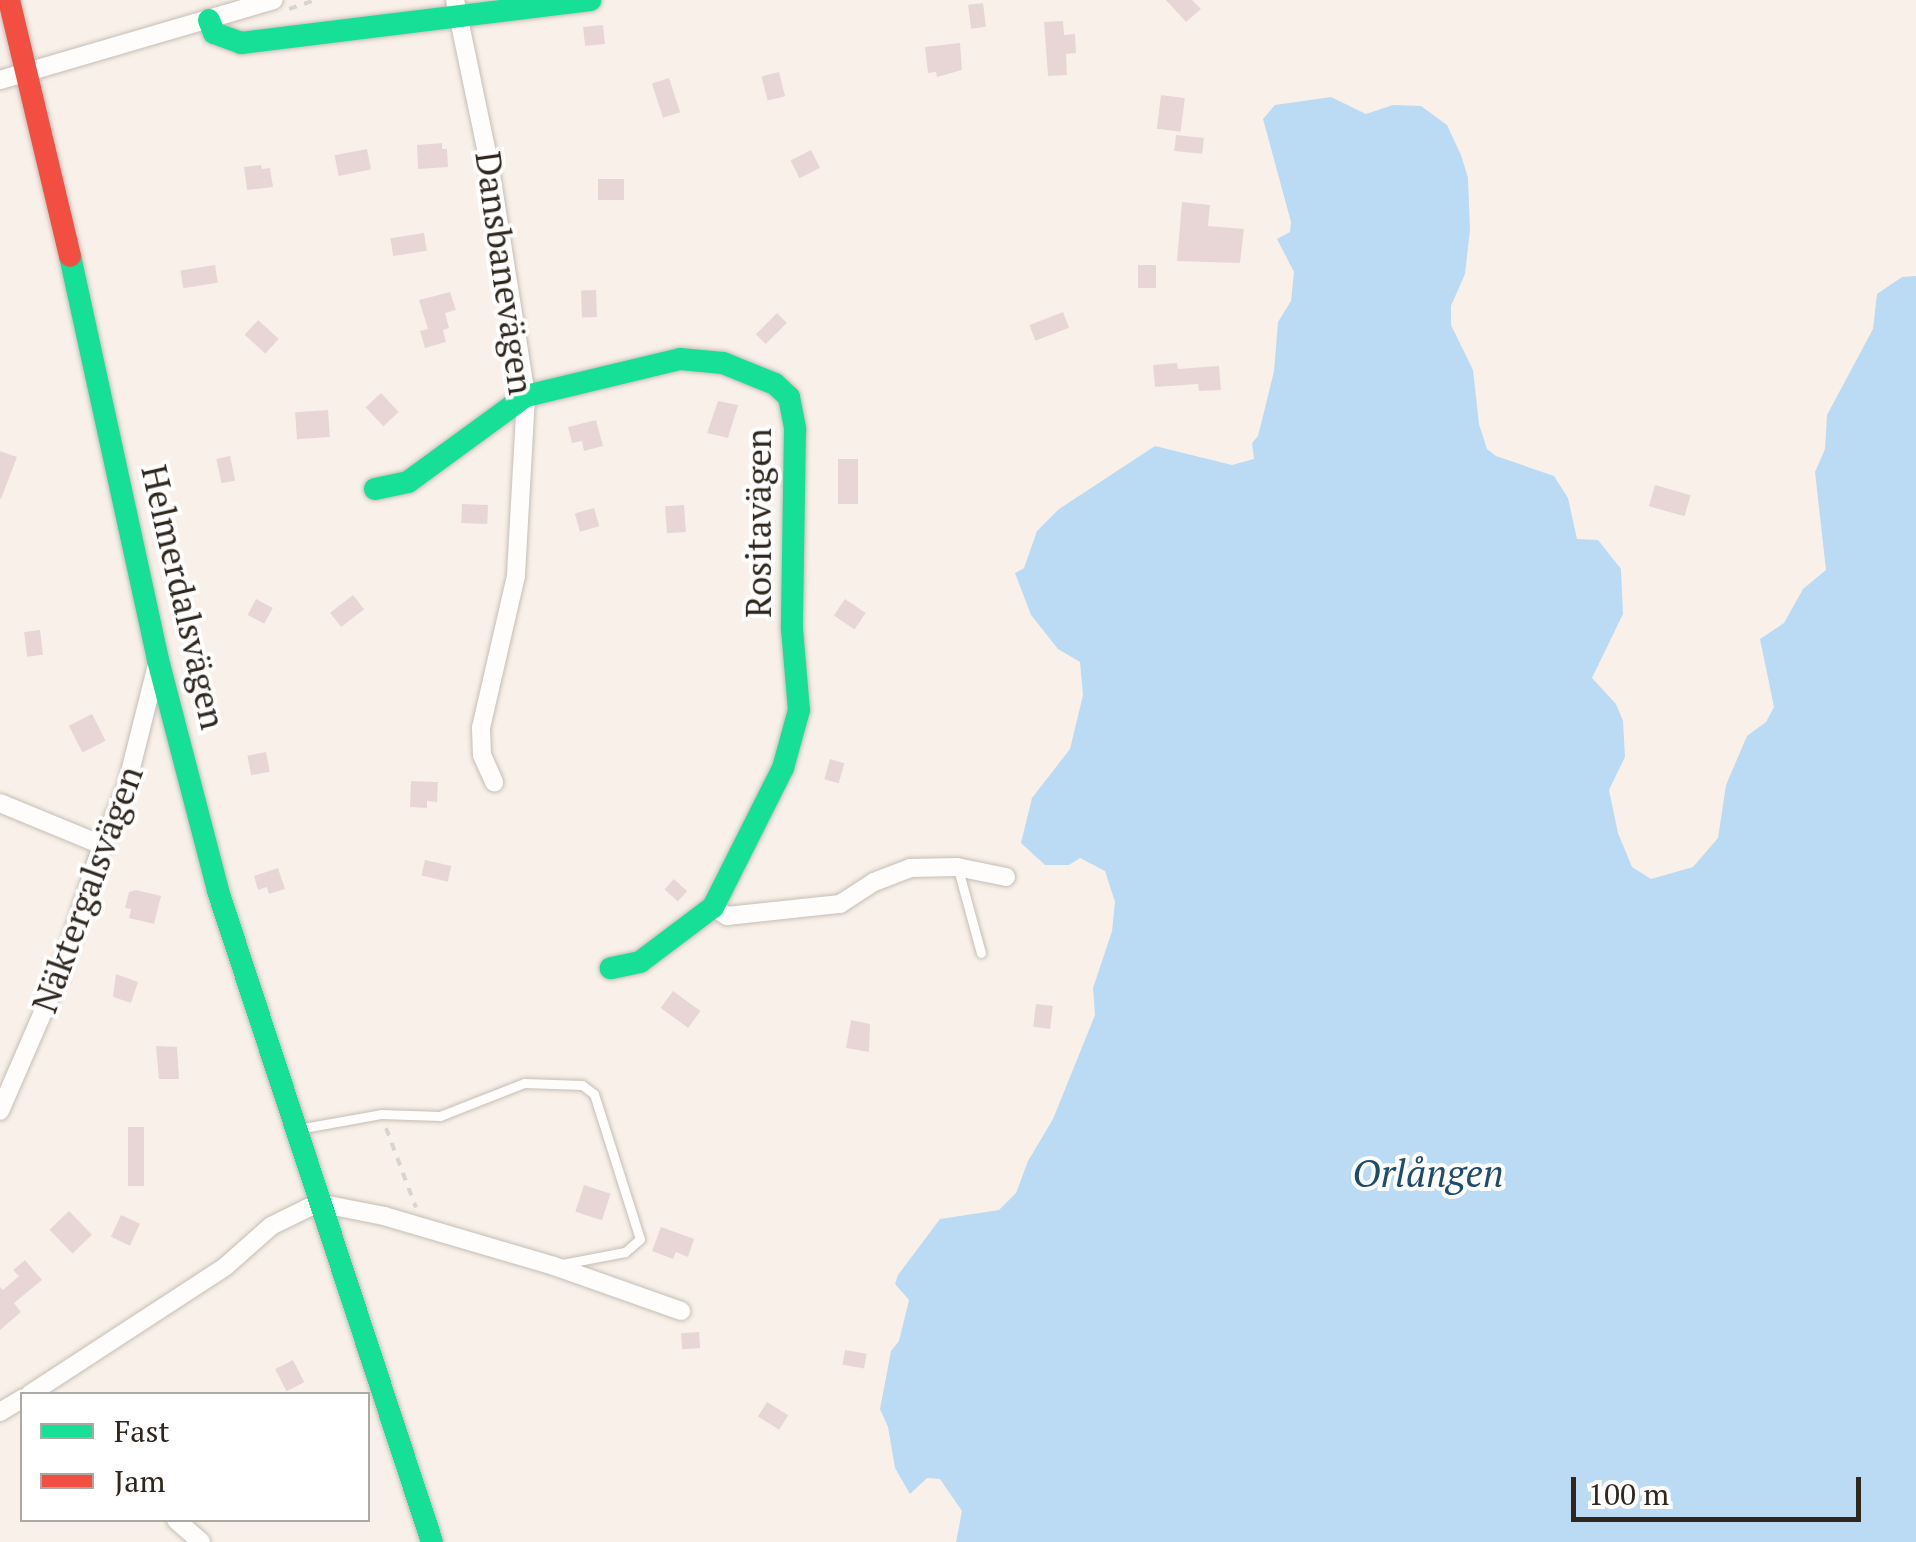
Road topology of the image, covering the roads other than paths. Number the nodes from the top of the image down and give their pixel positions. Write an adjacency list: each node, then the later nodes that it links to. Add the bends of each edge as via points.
1 (10, 0): 6 (street, Helmerdalsvägen)
2 (274, 0): 5 (street)
3 (590, 0): 4 (street)
4 (458, 9): 5 (street, via 241,42 214,33); 8 (street, Dansbanevägen)
5 (209, 20): 6 (street)
6 (24, 72): 7 (street); 10 (street, Helmerdalsvägen)
7 (0, 80)
8 (526, 396): 9 (street, Rositavägen, via 408,482); 11 (street, Dansbanevägen, via 516,576 481,728 482,755); 16 (street, Rositavägen, via 701,358 776,384 789,398 795,429 792,629 799,710 782,768)
9 (374, 488)
10 (158, 660): 13 (street, Näktergalsvägen, via 126,788); 20 (street, Helmerdalsvägen, via 218,891)
11 (494, 782)
12 (0, 803): 13 (street)
13 (102, 845): 19 (street, Näktergalsvägen, via 61,971)
14 (957, 867): 15 (street); 16 (street, via 910,868 840,904 727,916); 17 (lane)
15 (1006, 877)
16 (713, 908): 18 (street, Rositavägen, via 640,962)
17 (981, 953)
18 (611, 968)
19 (0, 1112)
20 (295, 1129): 21 (street, Helmerdalsvägen); 22 (lane, via 381,1114 440,1116 524,1084 582,1085 594,1094 640,1239 625,1252)
21 (318, 1202): 22 (street); 24 (street, via 271,1226 226,1266); 27 (street, Helmerdalsvägen)
22 (554, 1266): 23 (street)
23 (681, 1311)
24 (37, 1392)
25 (178, 1522): 26 (street)
26 (201, 1542)
27 (432, 1542)

